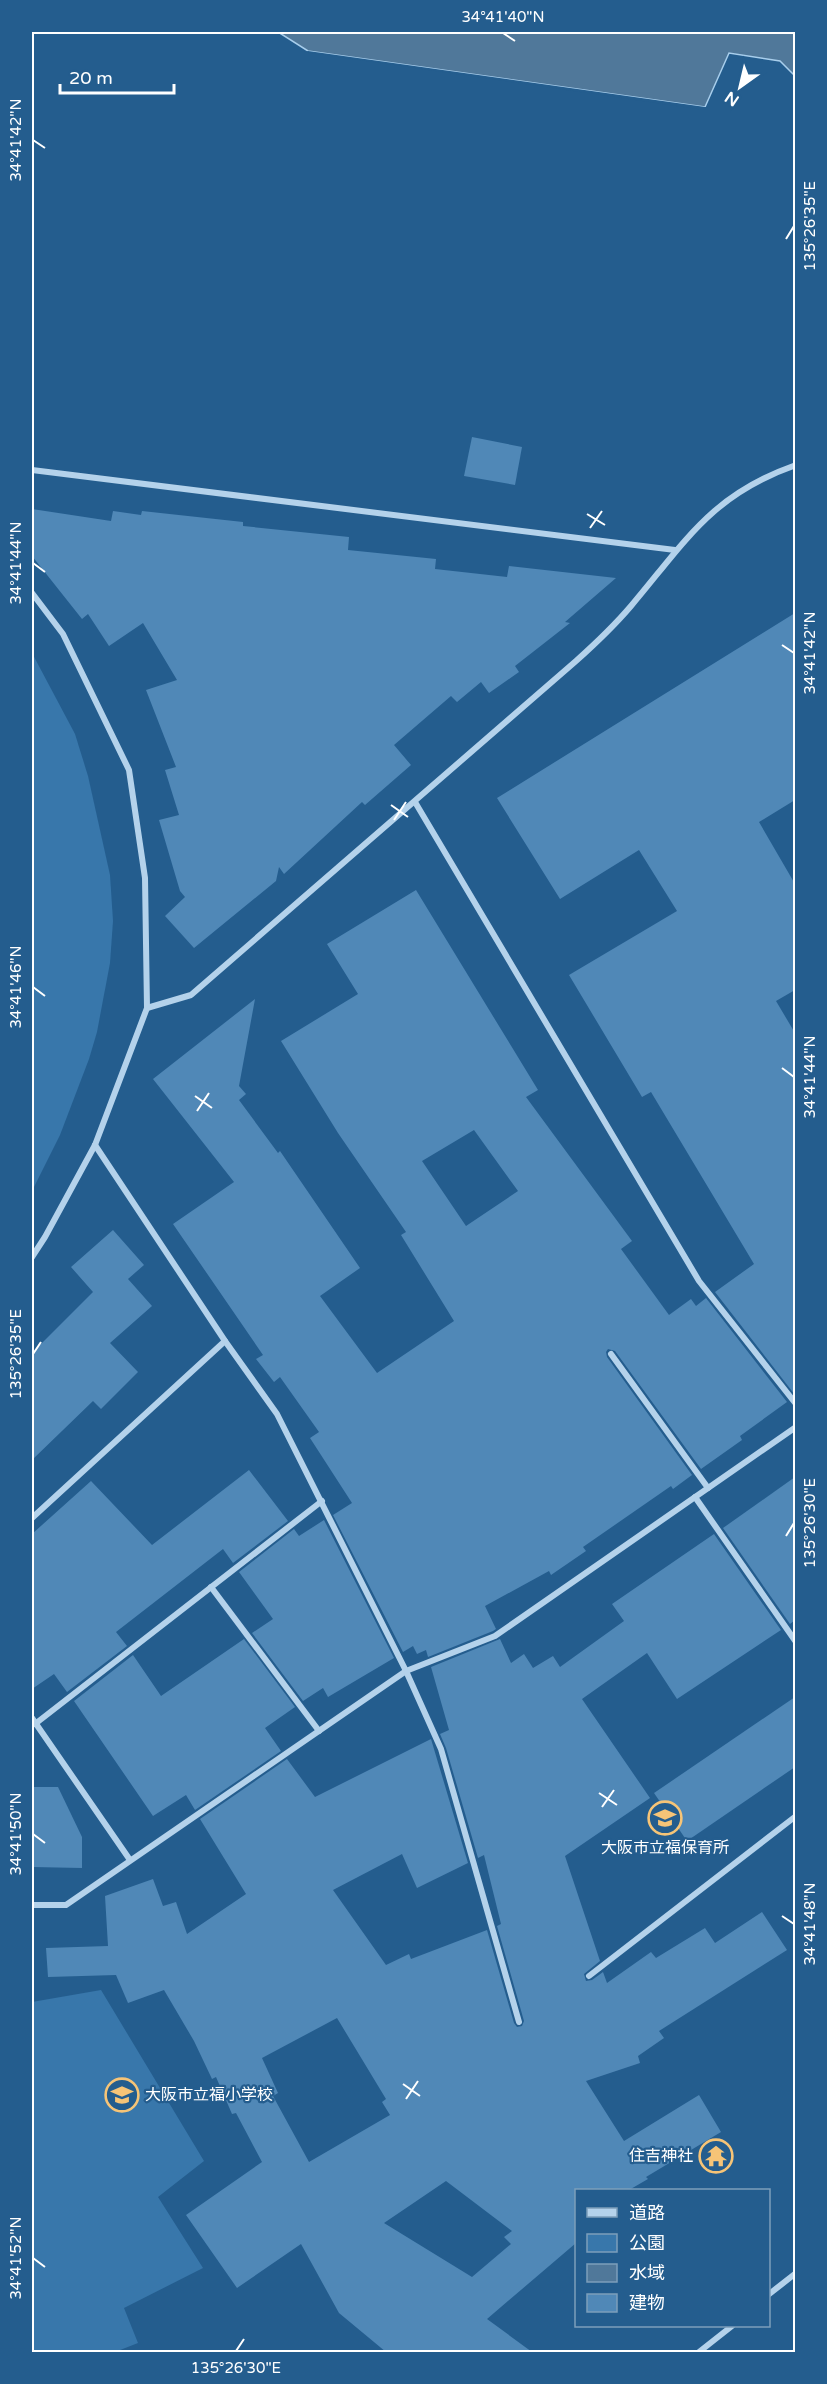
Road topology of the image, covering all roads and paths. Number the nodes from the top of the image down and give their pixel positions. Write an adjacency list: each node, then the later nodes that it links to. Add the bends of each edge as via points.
1 (795, 465): 3 (street, via 729,498)
2 (32, 470): 3 (street)
3 (675, 550): 5 (street, via 603,636)
4 (32, 593): 6 (street, via 63,634 129,770 145,878)
5 (415, 802): 6 (street, via 191,995); 11 (street, via 699,1281)
6 (147, 1008): 7 (street)
7 (95, 1146): 8 (street); 9 (street)
8 (32, 1257)
9 (225, 1341): 15 (street, via 277,1414); 16 (street)
10 (611, 1354): 13 (street)
11 (795, 1404)
12 (795, 1427): 13 (street)
13 (708, 1488): 14 (street)
14 (695, 1497): 18 (street); 19 (street, via 495,1636)
15 (322, 1501): 17 (street); 19 (street)
16 (32, 1518)
17 (211, 1587): 20 (street); 21 (street)
18 (795, 1642)
19 (406, 1671): 21 (street); 26 (street, via 441,1749)
20 (33, 1721): 23 (street)
21 (319, 1731): 23 (street)
22 (795, 1816): 25 (street)
23 (130, 1860): 24 (street, via 66,1905)
24 (32, 1905)
25 (589, 1976)
26 (519, 2022)
27 (795, 2273): 28 (street)
28 (770, 2293)
29 (730, 2327): 30 (street)
30 (699, 2352)

